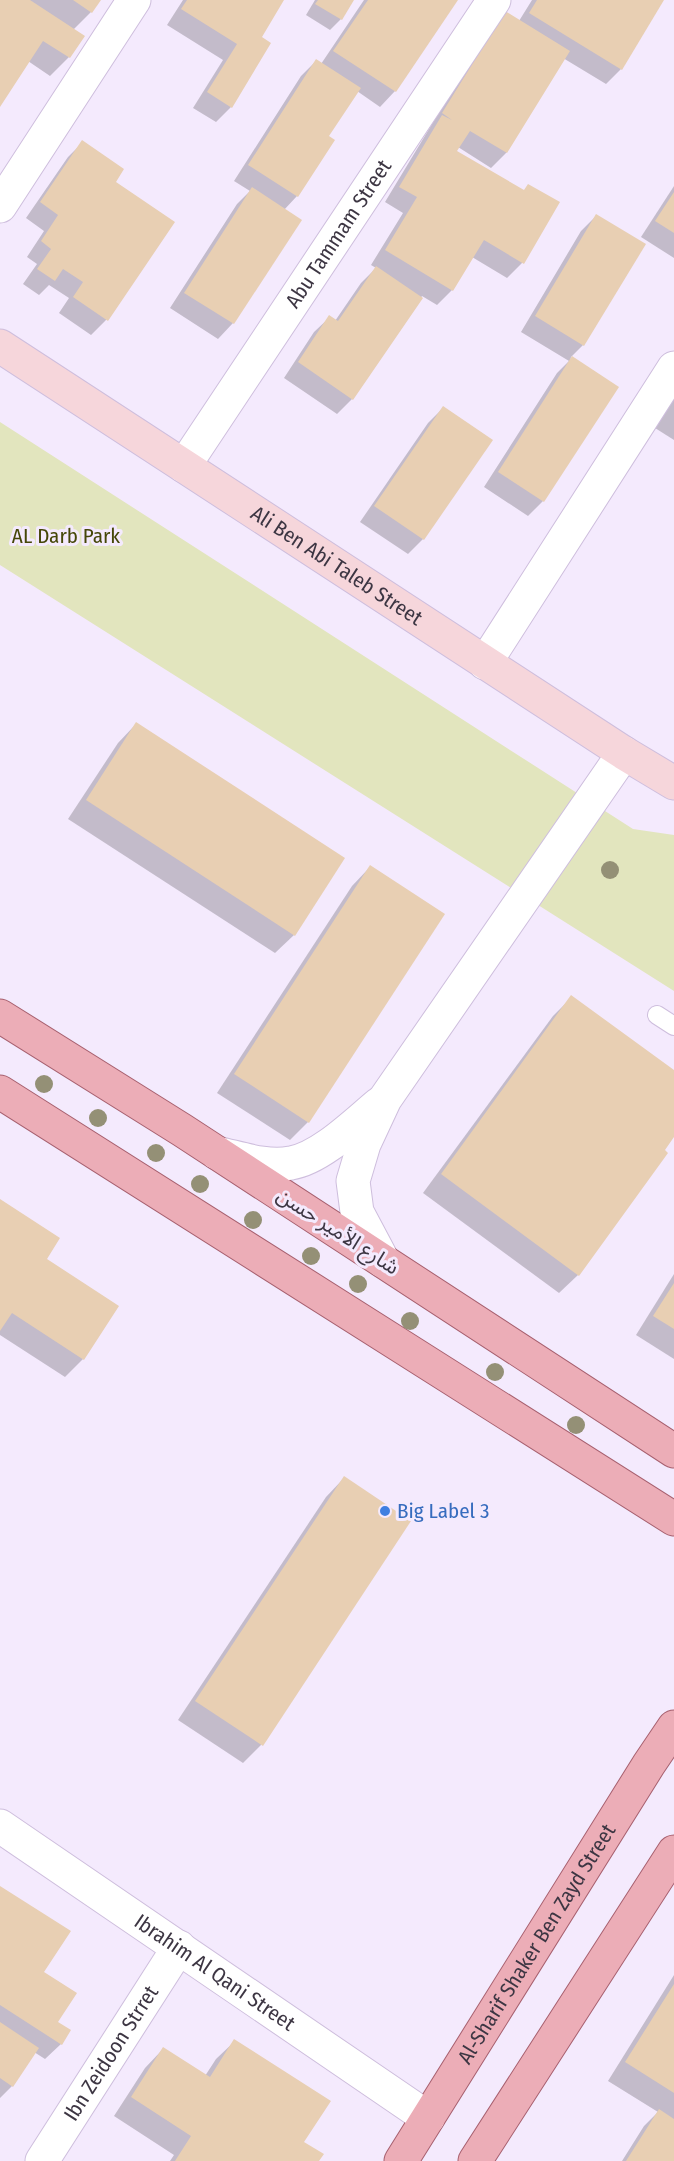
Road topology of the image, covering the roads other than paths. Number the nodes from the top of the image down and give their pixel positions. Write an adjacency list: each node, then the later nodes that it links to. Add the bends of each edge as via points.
1 (134, 0): 3 (street)
2 (494, 0): 6 (street, Abu Tammam Street)
3 (0, 207)
4 (0, 346): 6 (main road, Ali Ben Abi Taleb Street)
5 (674, 368): 7 (street)
6 (184, 466): 7 (main road, Ali Ben Abi Taleb Street)
7 (485, 663): 8 (main road, Ali Ben Abi Taleb Street)
8 (624, 753): 9 (main road, Ali Ben Abi Taleb Street); 14 (street)
9 (674, 783)
10 (0, 1016): 15 (main road, شارع الأمير حسن)
11 (657, 1016): 12 (lane)
12 (674, 1026)
13 (0, 1092): 18 (main road)
14 (385, 1099): 15 (street, via 316,1153 291,1164); 16 (street, via 352,1181 357,1212)
15 (217, 1153): 16 (main road, شارع الأمير حسن)
16 (383, 1261): 17 (main road, شارع الأمير حسن)
17 (674, 1451)
18 (674, 1519)
19 (674, 1727): 23 (main road, Al-Sharif Shaker Ben Zayd Street)
20 (0, 1826): 22 (street, Ibrahim Al Qani Street)
21 (674, 1852): 26 (main road)
22 (179, 1947): 23 (street, Ibrahim Al Qani Street); 24 (street, Ibn Zeidoon Strret)
23 (428, 2118): 25 (main road, Al-Sharif Shaker Ben Zayd Street)
24 (42, 2161)
25 (401, 2161)
26 (475, 2161)

